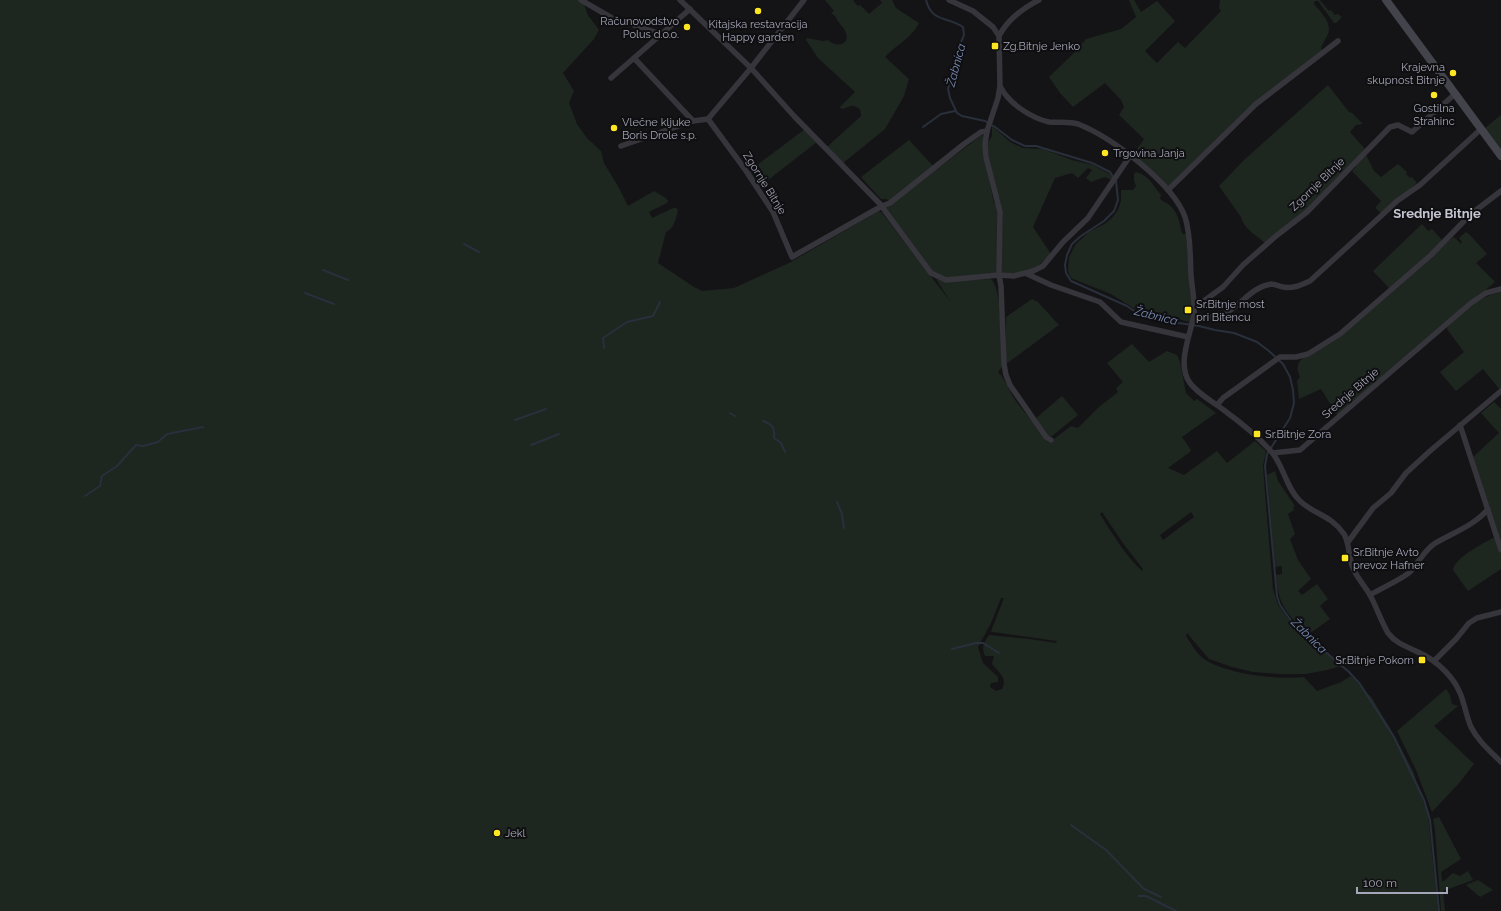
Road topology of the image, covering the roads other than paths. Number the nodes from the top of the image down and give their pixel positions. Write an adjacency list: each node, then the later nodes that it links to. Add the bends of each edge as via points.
1 (581, 0): 8 (street, via 612,18)
2 (680, 0): 7 (street)
3 (804, 0): 12 (street)
4 (949, 0): 9 (street, via 973,11 988,22)
5 (1040, 0): 9 (street, via 1023,9)
6 (1386, 0): 15 (main road)
7 (690, 9): 8 (street); 12 (street)
8 (661, 34): 11 (street)
9 (998, 36): 14 (street)
10 (1338, 41): 23 (street, via 1256,104)
11 (634, 58): 13 (street); 17 (street)
12 (751, 68): 16 (street); 25 (street)
13 (611, 78)
14 (1000, 86): 18 (street); 21 (street, via 1011,101 1033,116 1049,122 1071,122 1085,127 1114,143)
15 (1456, 94): 19 (main road); 29 (street, Zgornje Bitnje, via 1412,132 1398,125 1390,127 1307,212 1271,240 1223,287 1201,303)
16 (708, 119): 17 (street); 25 (street, Zgornje Bitnje, via 773,212 792,256)
17 (693, 122): 20 (street)
18 (988, 129): 25 (street, Zgornje Bitnje, via 970,140 890,203); 27 (street, via 986,157 1000,212)
19 (1483, 132): 22 (main road); 30 (street, via 1398,201 1310,281 1297,287 1272,284 1257,289 1223,315)
20 (621, 146)
21 (1130, 156): 23 (street); 26 (street, via 1088,218 1043,266)
22 (1501, 156)
23 (1168, 190): 29 (street, via 1181,207 1188,228)
24 (1501, 190): 33 (street, via 1471,214 1431,255 1340,334 1308,354 1280,357)
25 (882, 206): 27 (street, via 931,273 946,280)
26 (1025, 273): 27 (street, via 1014,276); 31 (street, via 1100,302 1121,322)
27 (999, 275): 35 (street, via 1006,375 1010,385 1046,437)
28 (1501, 289): 36 (street, Srednje Bitnje, via 1486,293 1471,303 1300,450)
29 (1194, 302): 30 (street)
30 (1193, 317): 31 (street)
31 (1188, 337): 33 (street, via 1184,358 1187,378 1196,389)
32 (1501, 392): 34 (street)
33 (1217, 405): 36 (street)
34 (1460, 426): 37 (street); 38 (street, via 1406,473 1391,493 1373,508)
35 (1051, 440)
36 (1273, 453): 38 (street, via 1295,496 1307,507 1329,518)
37 (1488, 509): 39 (street); 40 (street, via 1474,521 1433,545 1409,573)
38 (1348, 542): 40 (street, via 1352,566)
39 (1501, 550)
40 (1370, 595): 42 (street, via 1384,627 1392,638)
41 (1501, 612): 42 (street, via 1476,618 1469,623)
42 (1434, 661): 43 (street, via 1456,684 1471,726 1480,742)
43 (1501, 762)

